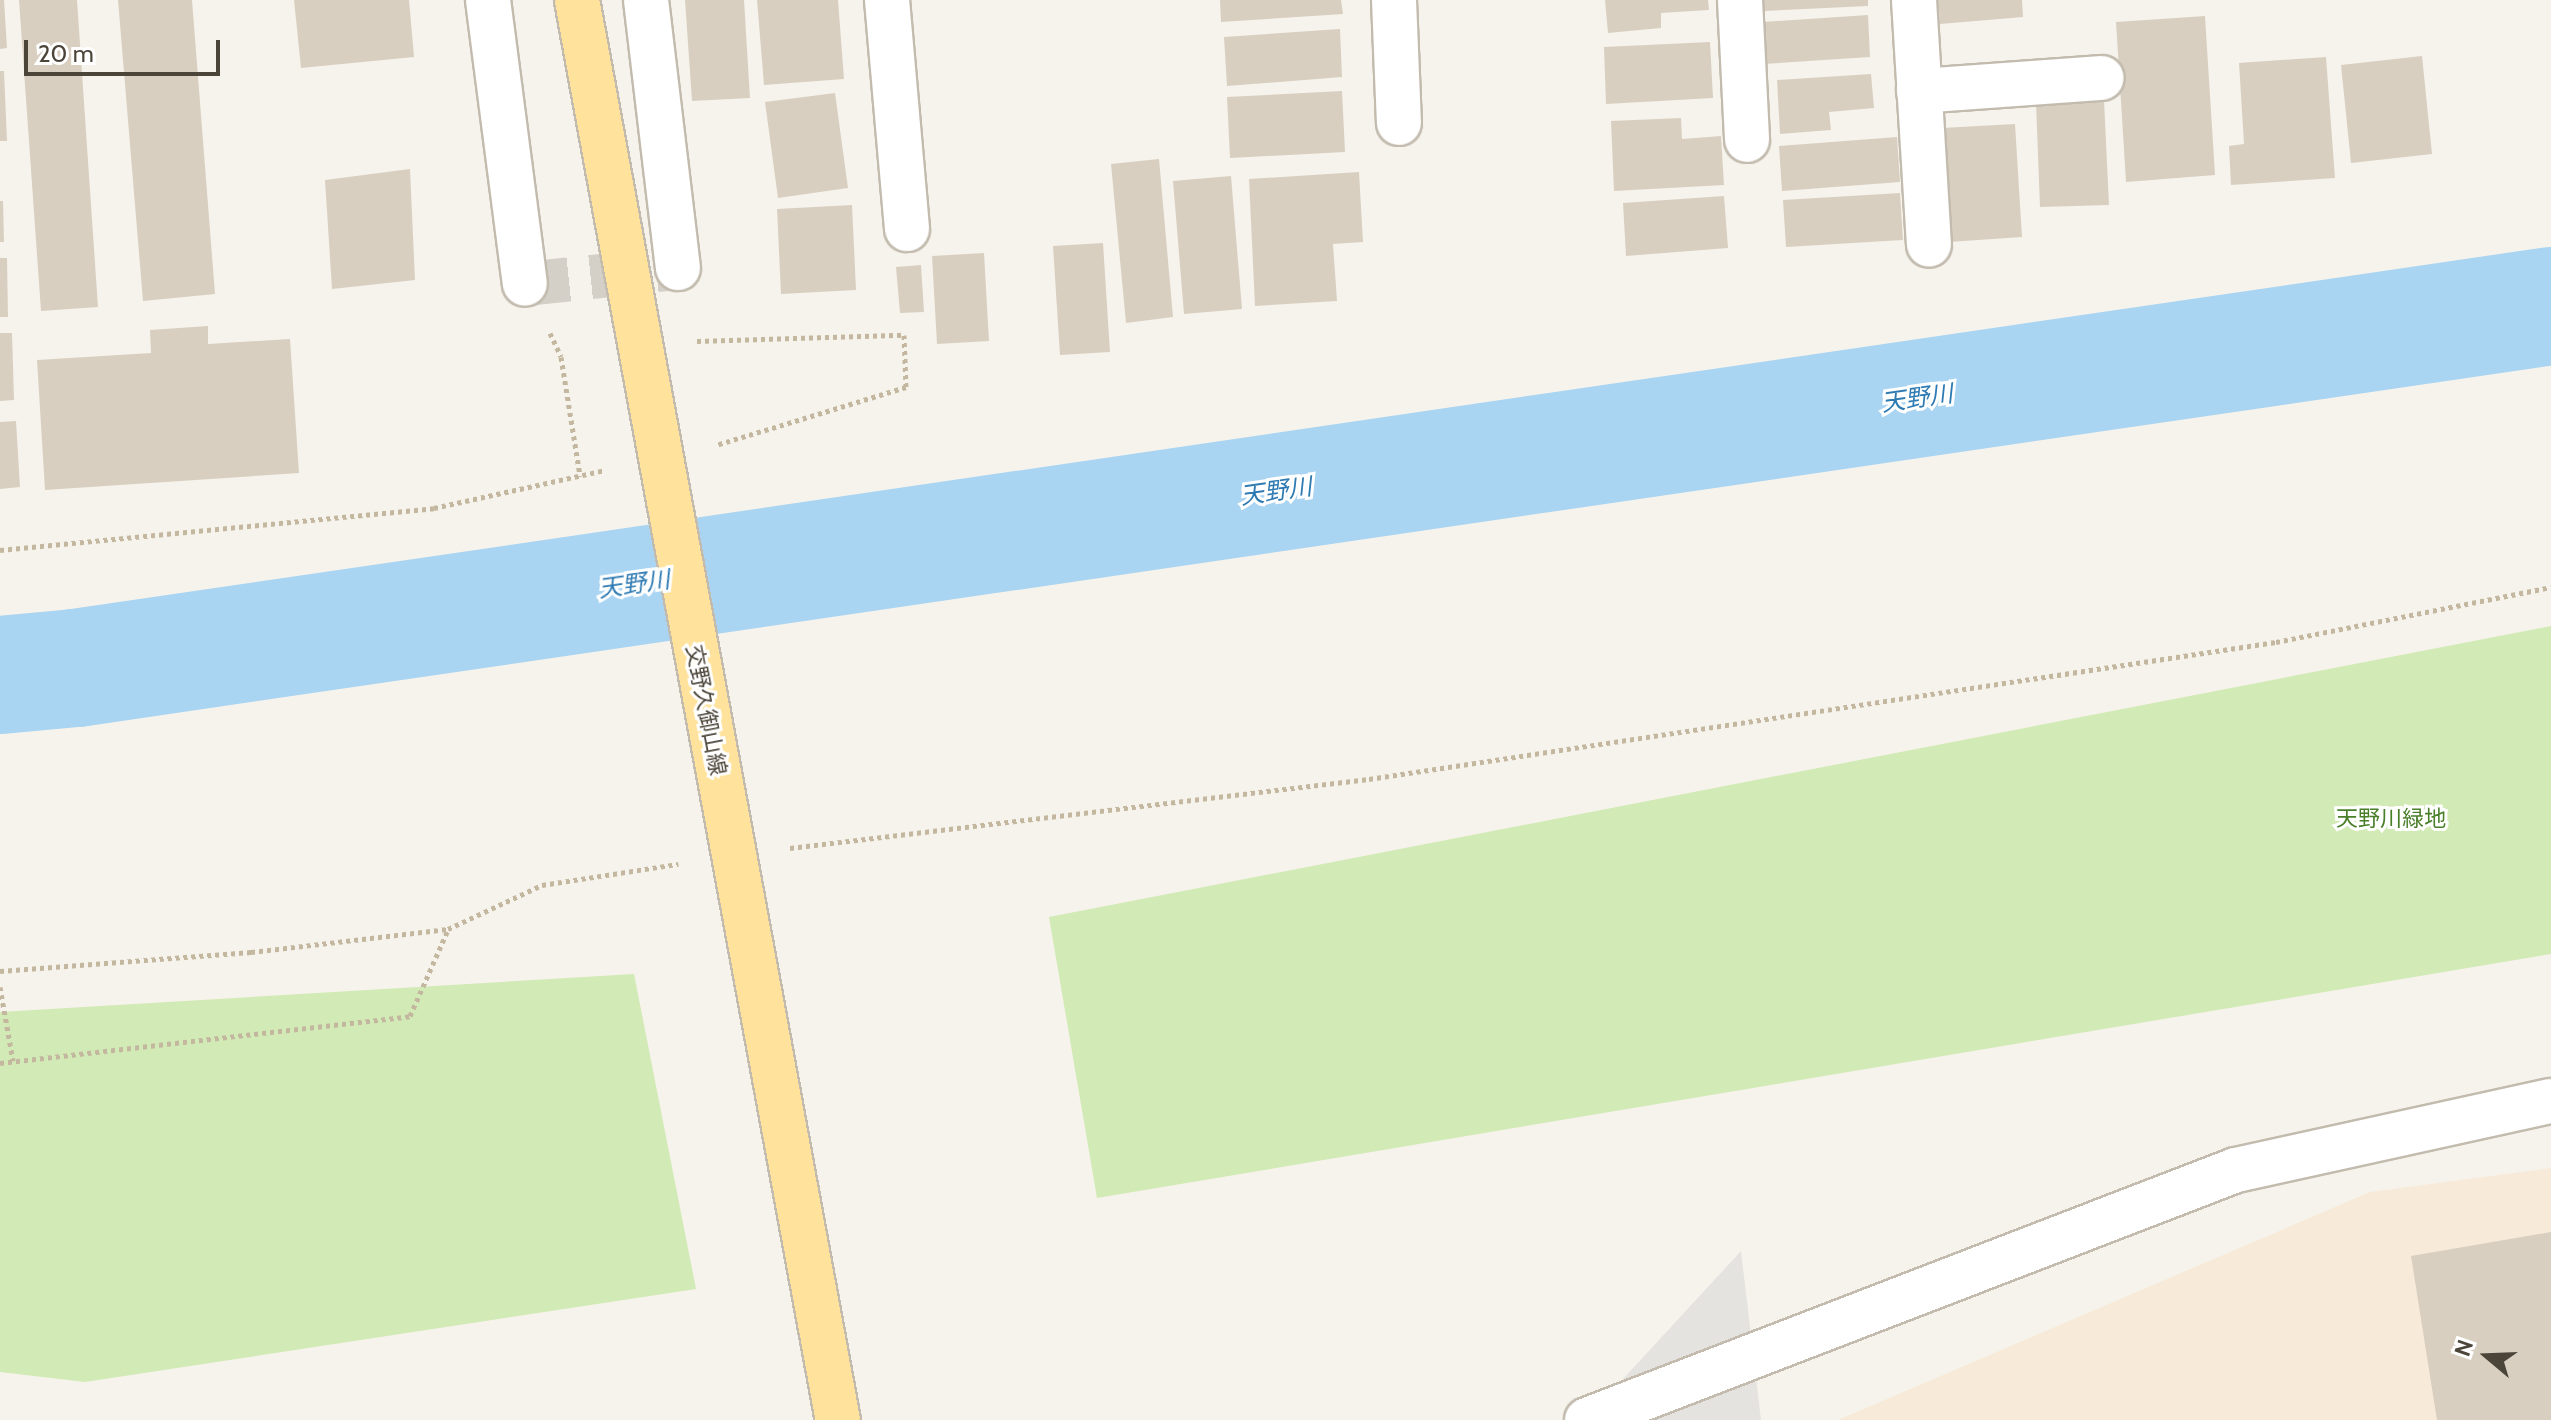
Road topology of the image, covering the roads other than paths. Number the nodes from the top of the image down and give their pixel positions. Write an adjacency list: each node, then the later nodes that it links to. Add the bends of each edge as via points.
1 (488, 0): 15 (street)
2 (577, 0): 18 (main road, 交野久御山線)
3 (646, 0): 14 (street)
4 (887, 0): 12 (street)
5 (1394, 0): 10 (street)
6 (1740, 0): 11 (street)
7 (1914, 0): 9 (street)
8 (2102, 78): 9 (street)
9 (1919, 91): 13 (street)
10 (1399, 123)
11 (1747, 140)
12 (907, 229)
13 (1929, 245)
14 (678, 268)
15 (525, 284)
16 (2551, 1101): 17 (street, via 2236,1170)
17 (1583, 1419)
18 (838, 1420)

